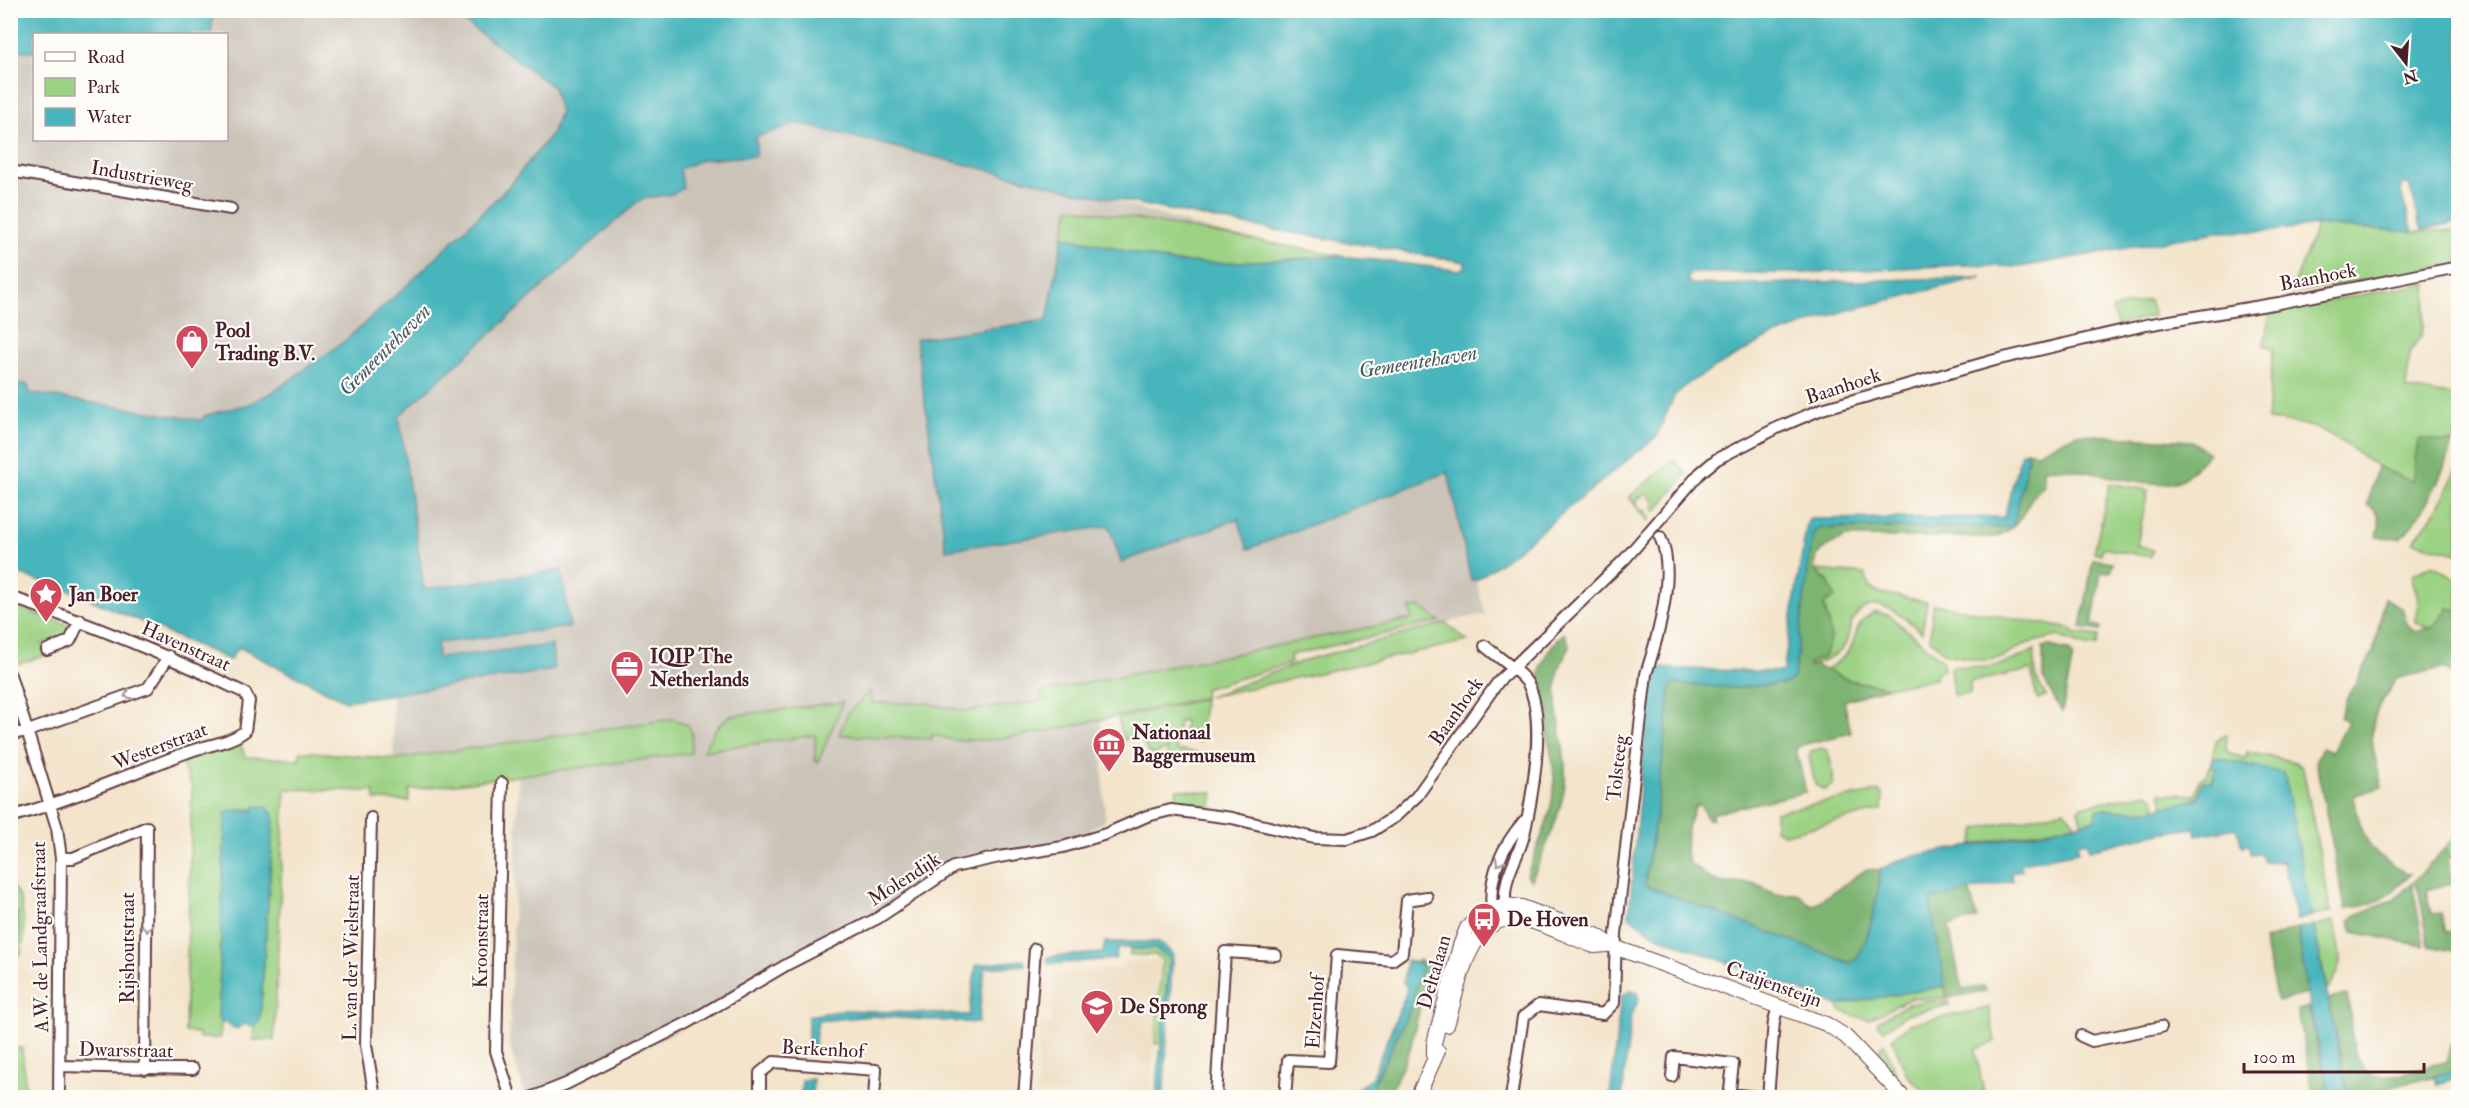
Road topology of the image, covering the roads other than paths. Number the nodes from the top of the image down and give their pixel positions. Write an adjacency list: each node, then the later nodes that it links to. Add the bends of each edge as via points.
1 (10, 171): 2 (street, Industrieweg)
2 (231, 209)
3 (2458, 267): 10 (street, Baanhoek, via 2146,325 1995,360 1822,409 1777,428 1717,459 1700,473 1625,559)
4 (1659, 537): 24 (street, Tolsteeg, via 1668,562 1657,640 1646,674)
5 (10, 597): 6 (street, Havenstraat)
6 (80, 620): 8 (street, via 70,641); 9 (street, Havenstraat)
7 (1485, 646): 10 (street)
8 (47, 650)
9 (169, 657): 12 (street, Havenstraat); 13 (street, one-way to 13, via 148,688)
10 (1511, 669): 17 (street, Baanhoek, via 1417,796); 22 (street, via 1529,685 1535,717 1533,796 1524,821 1524,835)
11 (10, 675): 13 (street, A.W. de Landgraafstraat)
12 (245, 693): 16 (street, Westerstraat, via 249,701 245,731 237,737)
13 (28, 731): 14 (street); 16 (street, A.W. de Landgraafstraat)
14 (10, 734)
15 (502, 783): 38 (street, Kroonstraat, via 496,1051)
16 (50, 805): 18 (street, Westerstraat); 20 (street, A.W. de Landgraafstraat)
17 (1396, 816): 39 (street, Molendijk, via 1347,840 1314,838 1232,818 1171,810 1063,847 954,867 878,918 788,964 689,1022)
18 (10, 817)
19 (371, 818): 37 (street, L. van der Wielstraat, via 366,1045)
20 (62, 858): 31 (street, A.W. de Landgraafstraat); 32 (street, Rijshoutstraat, one-way to 32, via 73,858 147,827)
21 (1427, 897): 44 (street, Elzenhof, via 1407,900 1402,953 1392,960 1337,955 1329,1062 1288,1060)
22 (1498, 907): 23 (street); 24 (street, Craijensteijn, via 1522,907 1596,935); 30 (street, Deltalaan, via 1480,915 1467,928 1434,1043)
23 (1503, 919): 24 (street, Craijensteijn, via 1520,918 1594,946); 30 (street, Deltalaan, via 1488,925 1474,941)
24 (1612, 947): 27 (street, Craijensteijn); 46 (street, Tolsteeg, via 1612,1007 1603,1014 1539,1005 1523,1017)
25 (1035, 949): 42 (street)
26 (1276, 955): 43 (street, via 1226,952)
27 (1778, 1006): 47 (street); 48 (street, Craijensteijn, via 1826,1024 1845,1036)
28 (2161, 1027): 29 (street, via 2092,1041)
29 (2080, 1036)
30 (1434, 1058): 45 (street, Deltalaan)
31 (59, 1066): 32 (street, Dwarsstraat); 36 (street, A.W. de Landgraafstraat)
32 (145, 1069): 33 (street, Dwarsstraat)
33 (193, 1069)
34 (1672, 1076): 35 (street, via 1674,1057 1733,1064)
35 (1729, 1096): 47 (street)
36 (59, 1098)
37 (375, 1098)
38 (511, 1098)
39 (531, 1098)
40 (759, 1098): 41 (street, Berkenhof, via 760,1073 774,1062 876,1070)
41 (874, 1098)
42 (1024, 1098)
43 (1216, 1098)
44 (1285, 1098)
45 (1417, 1098)
46 (1511, 1098)
47 (1768, 1098)
48 (1904, 1098)

